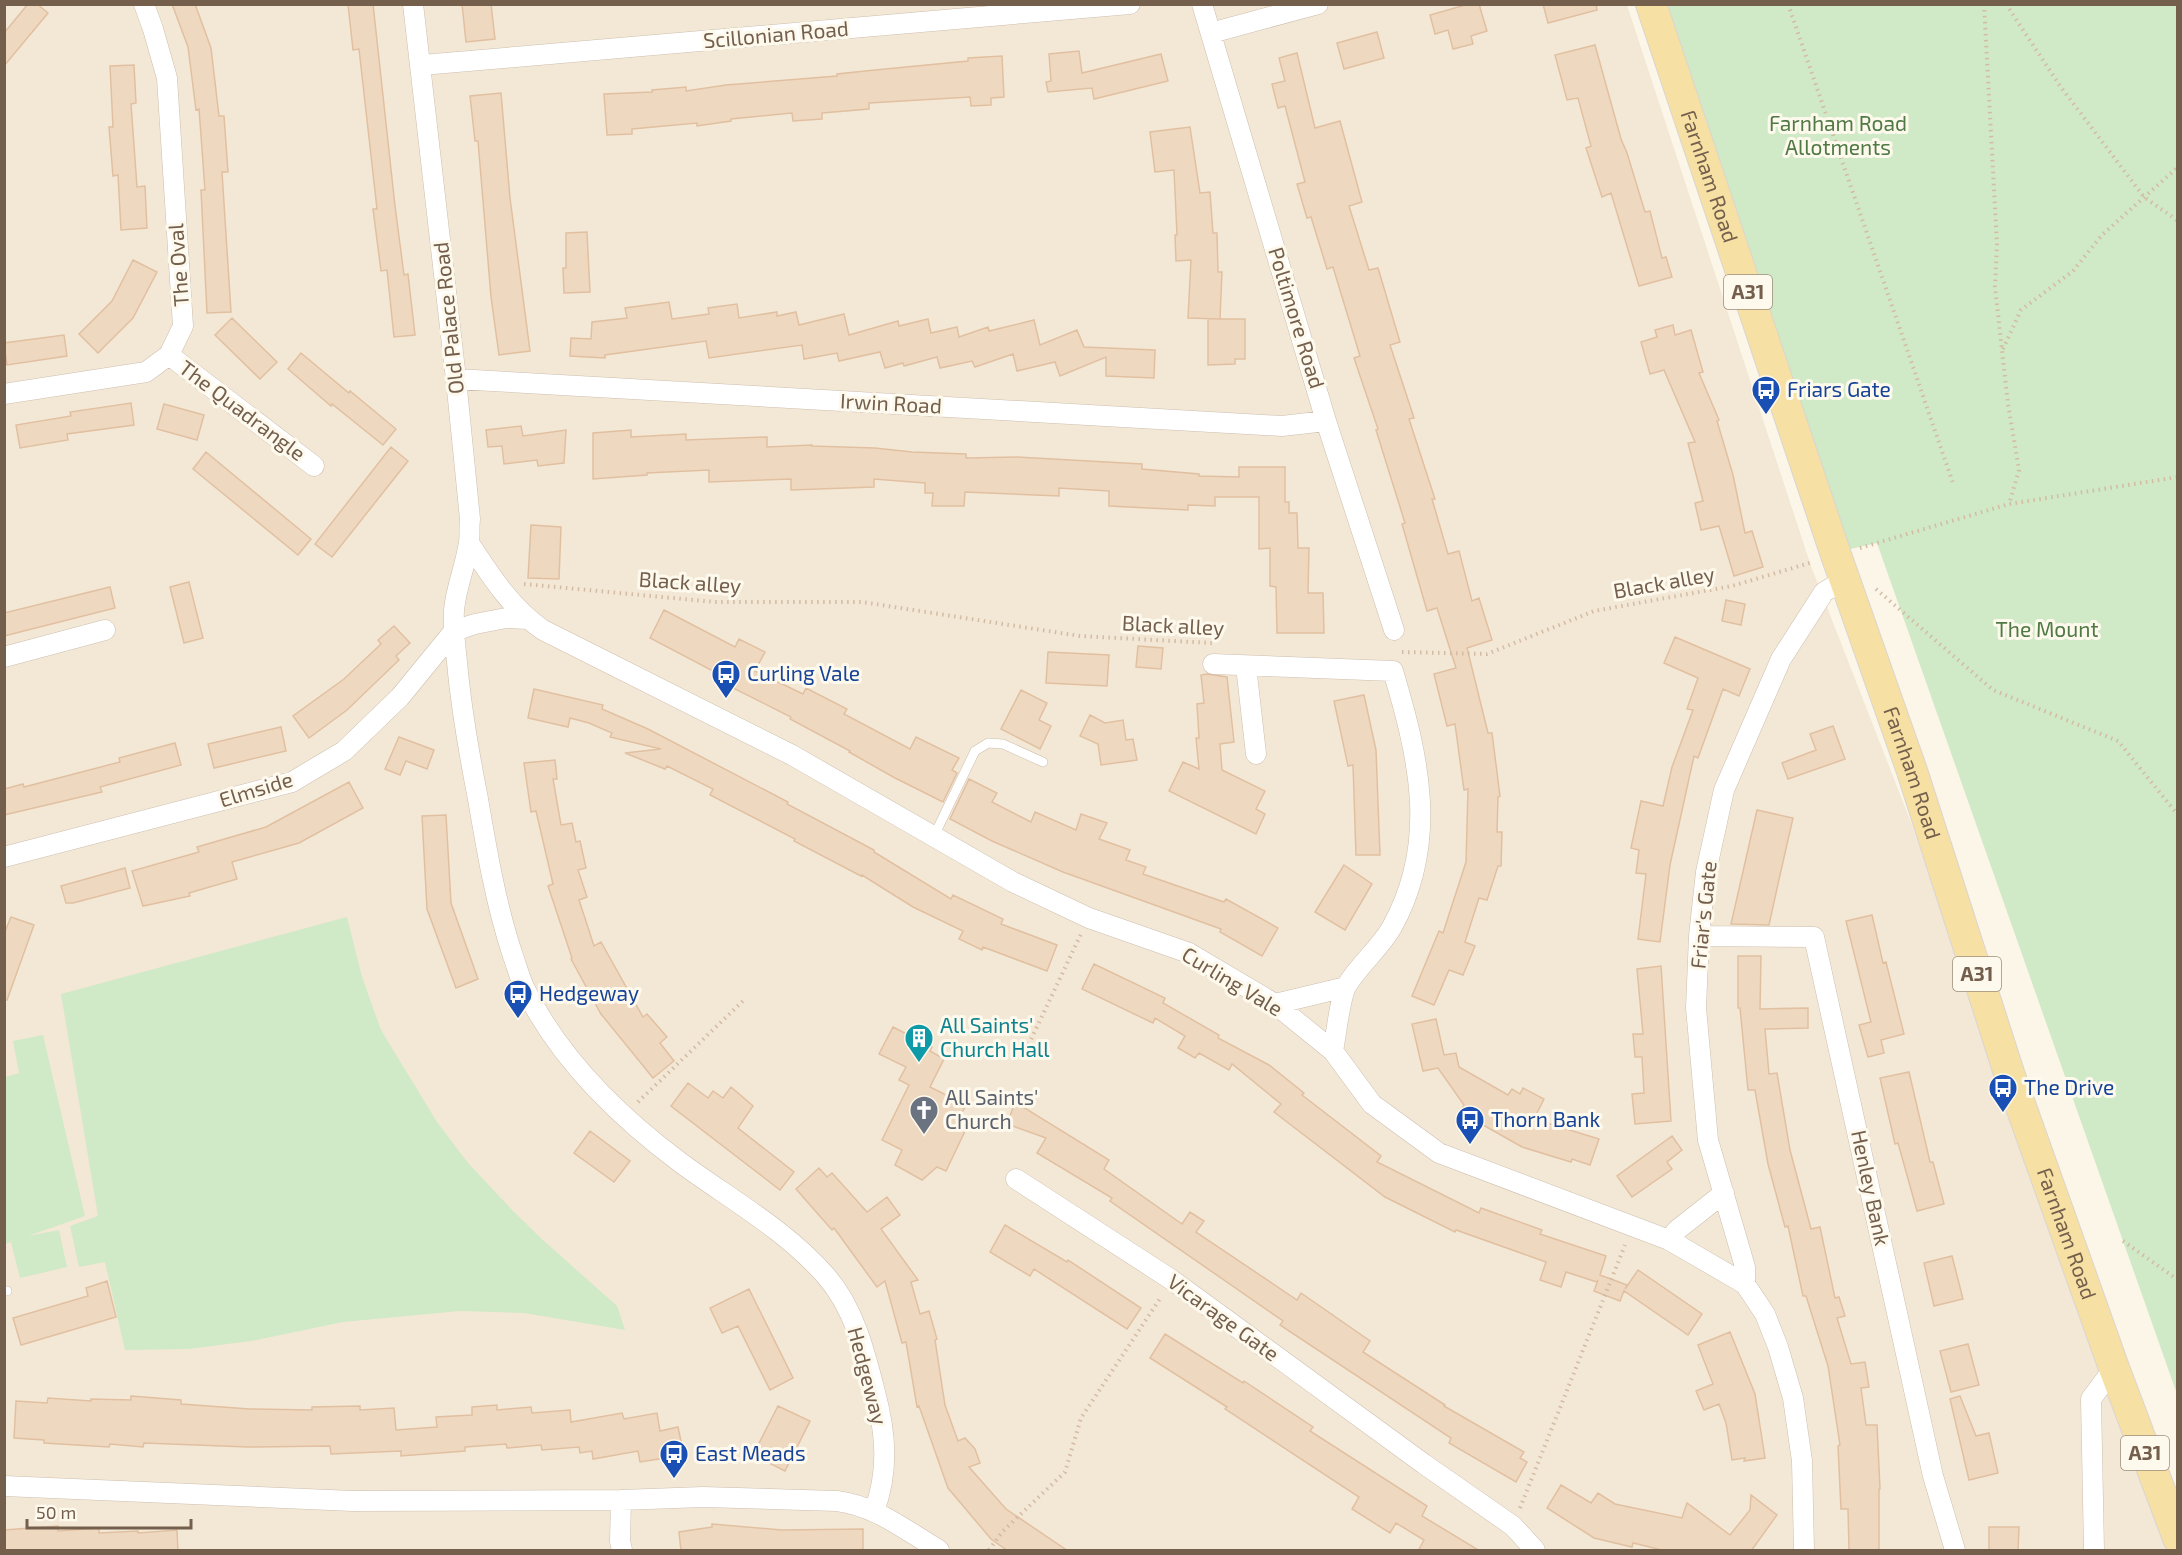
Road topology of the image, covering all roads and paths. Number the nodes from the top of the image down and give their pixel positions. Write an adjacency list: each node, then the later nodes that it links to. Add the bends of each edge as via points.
1 (144, 4): 16 (street, The Oval, via 167,78 183,326)
2 (413, 4): 11 (street, Old Palace Road)
3 (1130, 4): 11 (street, Scillonian Road)
4 (1203, 4): 10 (street, Poltimore Road)
5 (1318, 4): 10 (street)
6 (1652, 4): 25 (main road, Farnham Road / A31)
7 (1788, 4): 22 (path)
8 (1984, 4): 15 (path, via 1997,244 1995,287)
9 (2006, 4): 13 (path, via 2060,86)
10 (1211, 33): 19 (street, Poltimore Road)
11 (422, 65): 17 (street, Old Palace Road)
12 (2178, 167): 13 (path)
13 (2144, 197): 14 (path); 15 (path, via 2102,235 2073,271 2021,310)
14 (2178, 221)
15 (2003, 350): 23 (path, via 2019,470)
16 (169, 355): 18 (street, The Oval, via 146,372); 20 (street, The Quadrangle)
17 (456, 379): 19 (street, Irwin Road, via 1282,426); 24 (street, Old Palace Road)
18 (4, 394)
19 (1326, 421): 29 (street, Poltimore Road)
20 (314, 466)
21 (2178, 477): 23 (path, Black alley)
22 (1954, 486)
23 (2009, 504): 25 (path, Black alley)
24 (469, 543): 26 (street, Curling Vale); 30 (street, Old Palace Road, via 456,601)
25 (1851, 573): 32 (path, Black alley, via 1732,586 1594,611 1487,654); 38 (path, via 1993,690 2118,741); 42 (street, Friar's Gate, via 1824,592 1781,658 1724,790 1706,872); 57 (main road, Farnham Road / A31, via 2009,1073)
26 (496, 584): 27 (street, Curling Vale); 31 (path, Black alley, via 715,602 862,602 1080,636)
27 (527, 619): 30 (street, via 506,618); 39 (street, Curling Vale, via 792,755)
28 (105, 630): 33 (street)
29 (1394, 630)
30 (454, 631): 40 (street, Elmside, via 400,697 344,752 292,782); 48 (street, Hedgeway, via 465,728 493,882 524,987 558,1046)
31 (1220, 643)
32 (1398, 652)
33 (4, 657)
34 (1214, 664): 35 (street)
35 (1246, 666): 36 (street); 43 (street, via 1393,670 1420,786 1421,823 1413,877 1392,928)
36 (1256, 754)
37 (1043, 762): 39 (lane, via 1003,744 988,743 975,751)
38 (2178, 815)
39 (934, 836): 41 (street, Curling Vale, via 1013,882)
40 (4, 857)
41 (1089, 918): 45 (street, Curling Vale, via 1189,953); 46 (path)
42 (1698, 936): 50 (street, Friar's Gate, via 1696,1008 1708,1140); 68 (street, Henley Bank, via 1814,937 1933,1476)
43 (1346, 987): 45 (street); 47 (street)
44 (745, 999): 48 (path)
45 (1275, 1004): 47 (street, Curling Vale)
46 (1026, 1050)
47 (1333, 1051): 51 (street, Curling Vale, via 1372,1104 1439,1154)
48 (623, 1117): 60 (street, Hedgeway, via 795,1245 837,1291 855,1323 879,1406 885,1470)
49 (1016, 1179): 54 (street, Vicarage Gate)
50 (1724, 1193): 52 (street); 56 (street, Friar's Gate, via 1745,1267)
51 (1632, 1227): 52 (street, Curling Vale); 61 (path)
52 (1669, 1240): 56 (street, Curling Vale)
53 (2123, 1241): 55 (path)
54 (1172, 1280): 61 (street, Vicarage Gate); 65 (path, via 1081,1418 1065,1472 1003,1531)
55 (2178, 1280)
56 (1745, 1284): 67 (street, Curling Vale, via 1765,1314 1793,1398 1802,1461)
57 (2114, 1368): 62 (main road, Farnham Road / A31); 69 (street, via 2091,1399)
58 (4, 1486): 59 (street, via 352,1501)
59 (621, 1500): 60 (street, via 703,1497 837,1501); 63 (street)
60 (874, 1511): 64 (street)
61 (1513, 1526): 66 (street, Vicarage Gate)
62 (2178, 1538)
63 (622, 1551)
64 (939, 1551)
65 (989, 1551)
66 (1535, 1551)
67 (1804, 1551)
68 (1955, 1551)
69 (2094, 1551)

